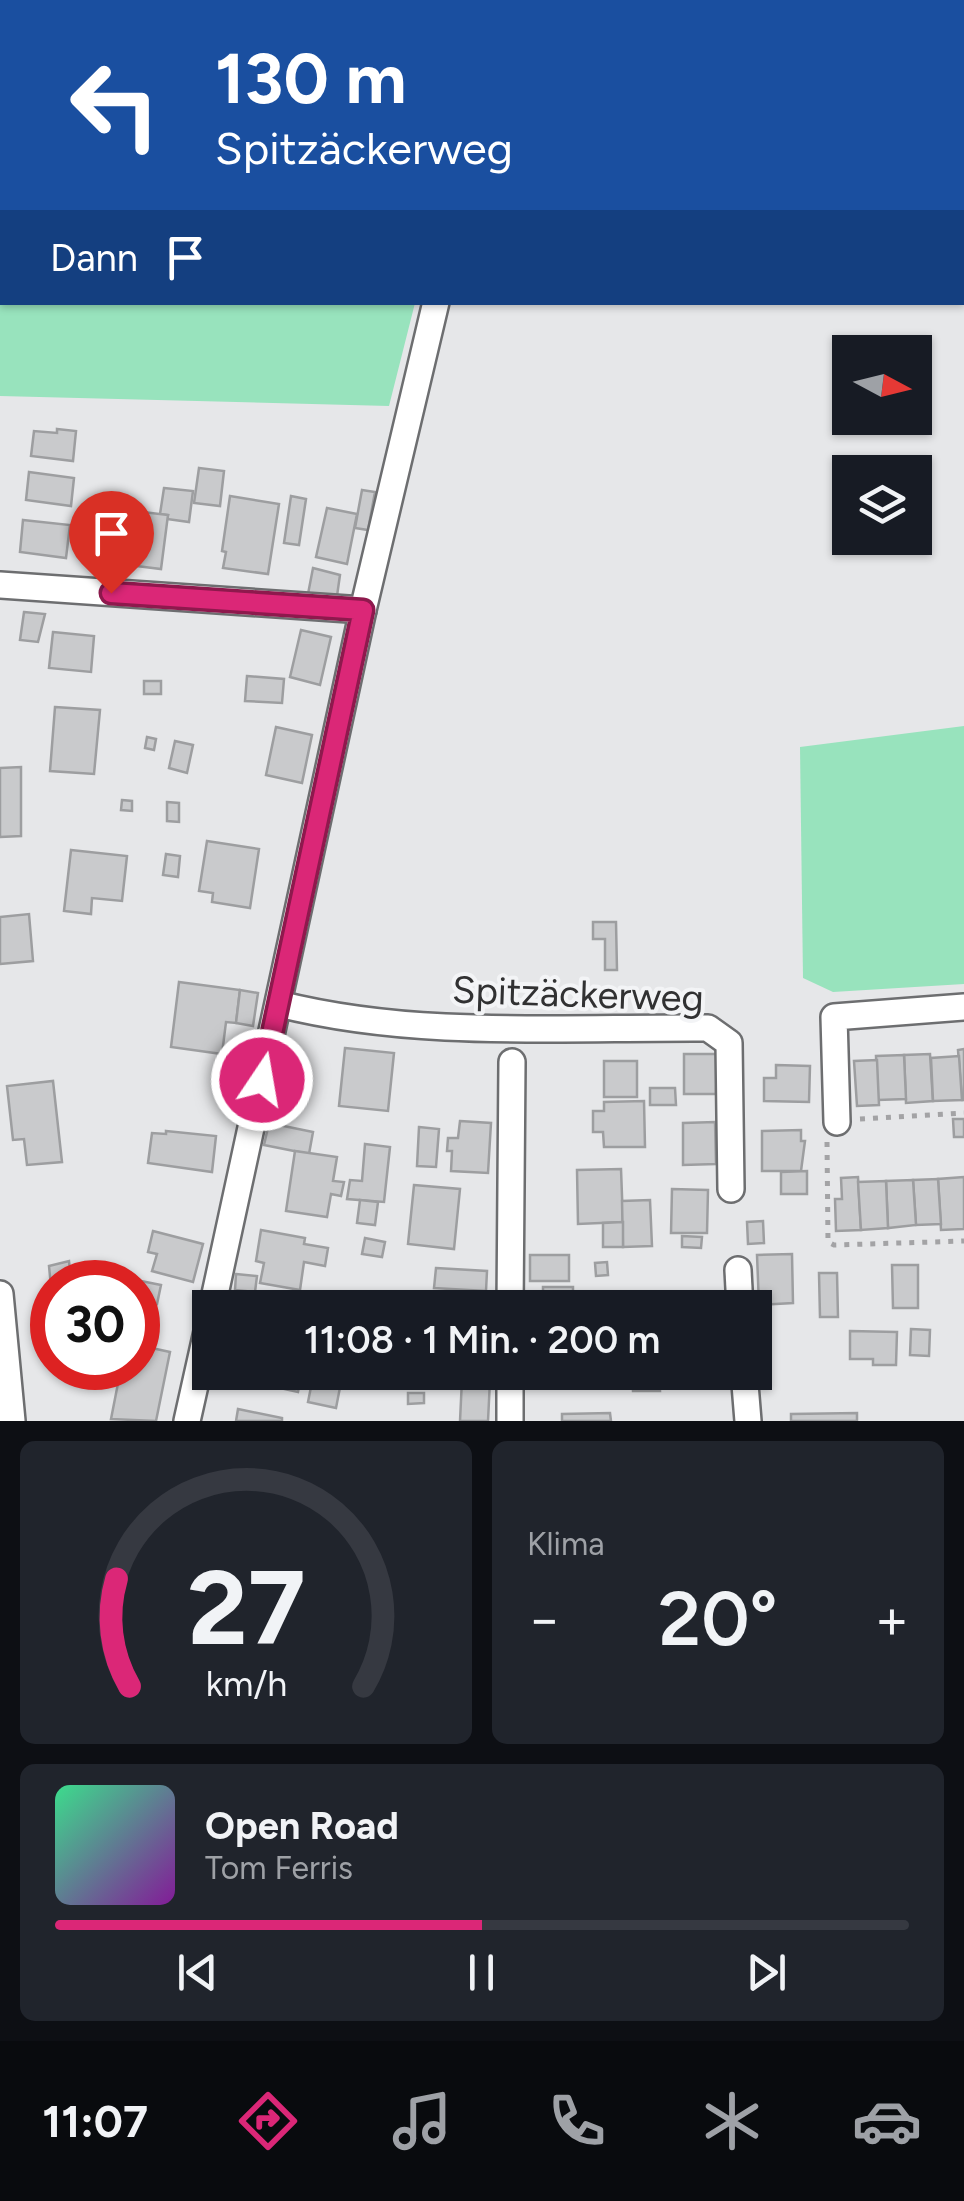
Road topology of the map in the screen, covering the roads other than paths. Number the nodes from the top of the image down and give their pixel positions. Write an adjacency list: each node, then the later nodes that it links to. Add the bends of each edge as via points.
1 (435, 305): 3 (street)
2 (0, 586): 3 (street)
3 (363, 610): 4 (street)
4 (278, 1004): 8 (street, Spitzäckerweg, via 411,1027 708,1028 730,1043); 10 (street)
5 (964, 1007): 7 (street, via 834,1017)
6 (512, 1062): 11 (street)
7 (837, 1122)
8 (730, 1189)
9 (738, 1270): 12 (street)
10 (216, 1290)
11 (510, 1290)
12 (739, 1290)
13 (0, 1294): 17 (street)
14 (195, 1390): 18 (street)
15 (510, 1390): 19 (street)
16 (745, 1390): 20 (street)
17 (12, 1421)
18 (188, 1421)
19 (510, 1421)
20 (748, 1421)

